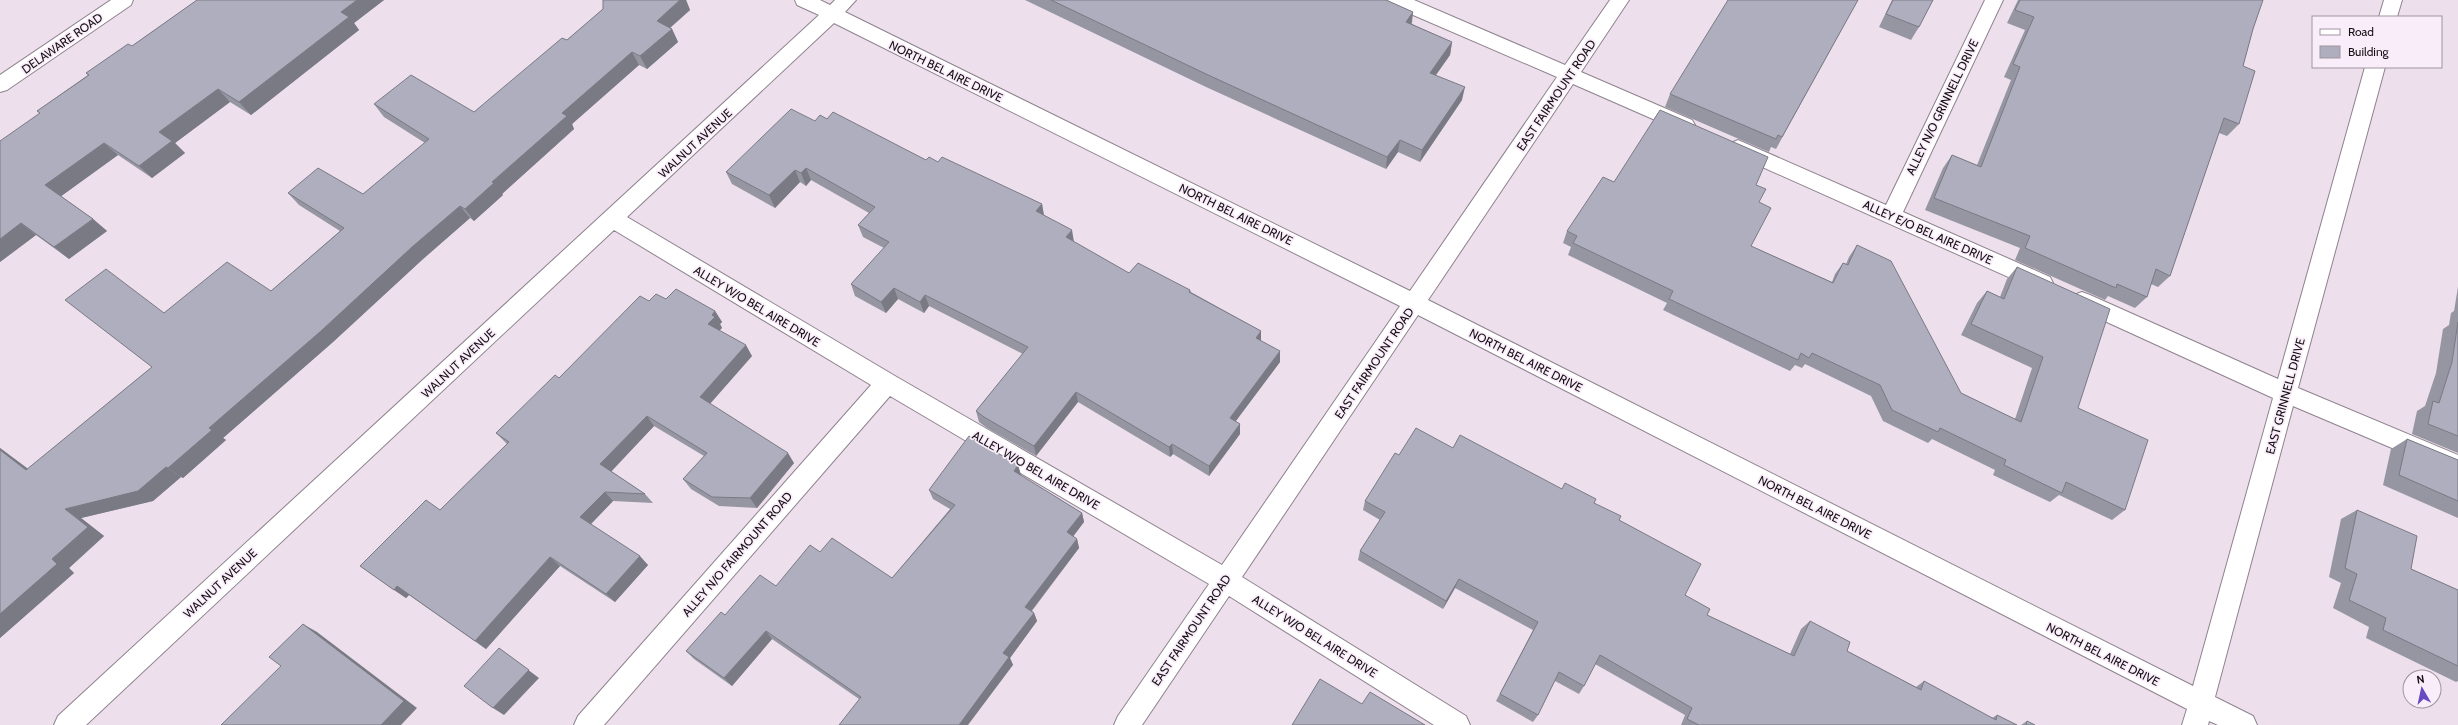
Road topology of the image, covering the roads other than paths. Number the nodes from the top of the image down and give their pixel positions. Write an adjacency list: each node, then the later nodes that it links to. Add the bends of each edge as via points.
1 (124, 0): 11 (street, DELAWARE ROAD)
2 (804, 0): 7 (street, NORTH BEL AIRE DRIVE)
3 (1397, 0): 10 (street)
4 (1620, 0): 10 (street, EAST FAIRMOUNT ROAD)
5 (1994, 0): 14 (street, ALLEY N/O GRINNELL DRIVE)
6 (2393, 0): 8 (street)
7 (839, 7): 15 (street, WALNUT AVENUE); 16 (street, NORTH BEL AIRE DRIVE)
8 (2388, 16)
9 (2375, 68): 18 (street, EAST GRINNELL DRIVE)
10 (1569, 75): 12 (street); 16 (street, EAST FAIRMOUNT ROAD)
11 (0, 86)
12 (1701, 132)
13 (1723, 142): 14 (street, ALLEY E/O BEL AIRE DRIVE)
14 (1891, 214): 18 (street, ALLEY E/O BEL AIRE DRIVE)
15 (613, 220): 17 (street, ALLEY W/O BEL AIRE DRIVE); 22 (street, WALNUT AVENUE)
16 (1415, 303): 20 (street, EAST FAIRMOUNT ROAD); 21 (street, NORTH BEL AIRE DRIVE)
17 (887, 383): 20 (street, ALLEY W/O BEL AIRE DRIVE); 23 (street, ALLEY N/O FAIRMOUNT ROAD)
18 (2286, 393): 19 (street, ALLEY E/O BEL AIRE DRIVE); 21 (street, EAST GRINNELL DRIVE)
19 (2458, 466)
20 (1225, 580): 24 (street, EAST FAIRMOUNT ROAD); 25 (street, ALLEY W/O BEL AIRE DRIVE)
21 (2197, 714): 26 (street, NORTH BEL AIRE DRIVE)
22 (67, 725)
23 (587, 725)
24 (1127, 725)
25 (1457, 725)
26 (2244, 725)

